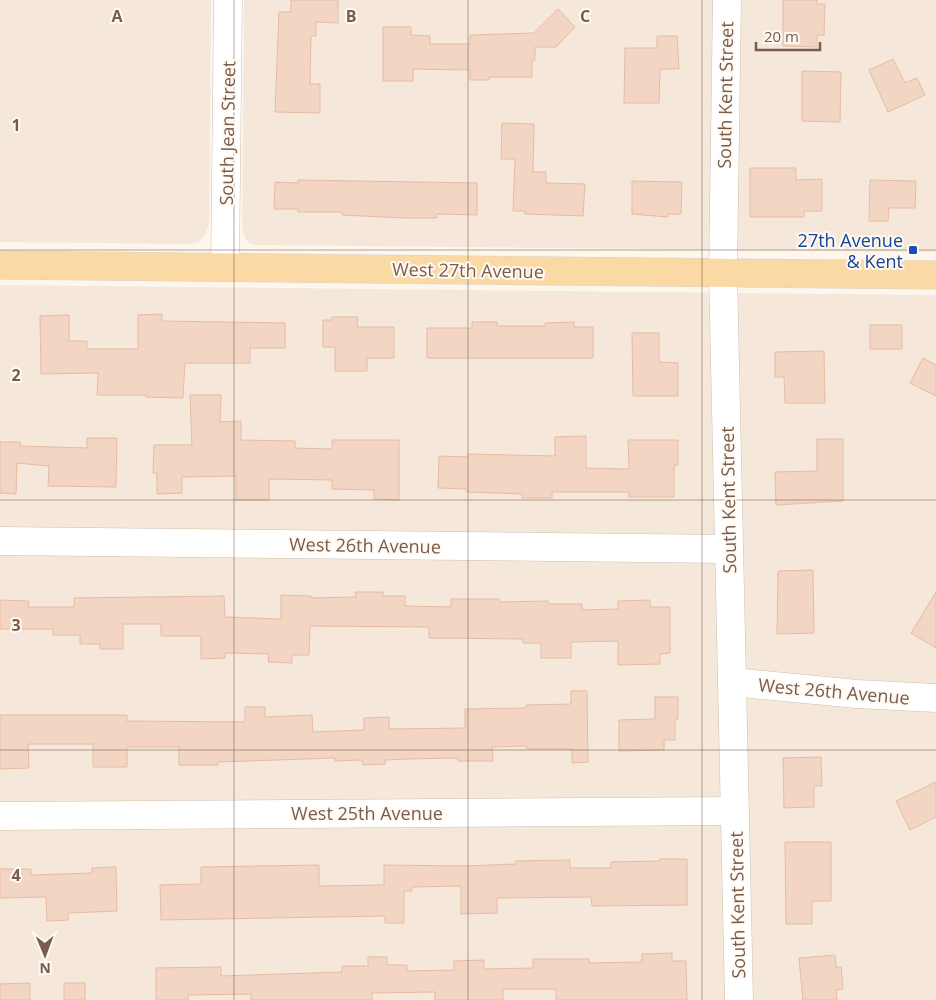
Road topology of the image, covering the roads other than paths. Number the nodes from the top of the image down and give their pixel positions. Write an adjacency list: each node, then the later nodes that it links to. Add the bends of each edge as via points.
1 (228, 0): 4 (street, South Jean Street)
2 (726, 0): 5 (street, South Kent Street)
3 (0, 265): 4 (main road, West 27th Avenue)
4 (226, 267): 5 (main road, West 27th Avenue)
5 (723, 272): 6 (main road, West 27th Avenue); 8 (street, South Kent Street)
6 (936, 275)
7 (0, 541): 8 (street, West 26th Avenue)
8 (729, 549): 9 (street, South Kent Street)
9 (732, 682): 10 (street, West 26th Avenue); 11 (street, South Kent Street)
10 (936, 698)
11 (735, 810): 12 (street, West 25th Avenue); 13 (street, South Kent Street)
12 (0, 816)
13 (739, 1000)

